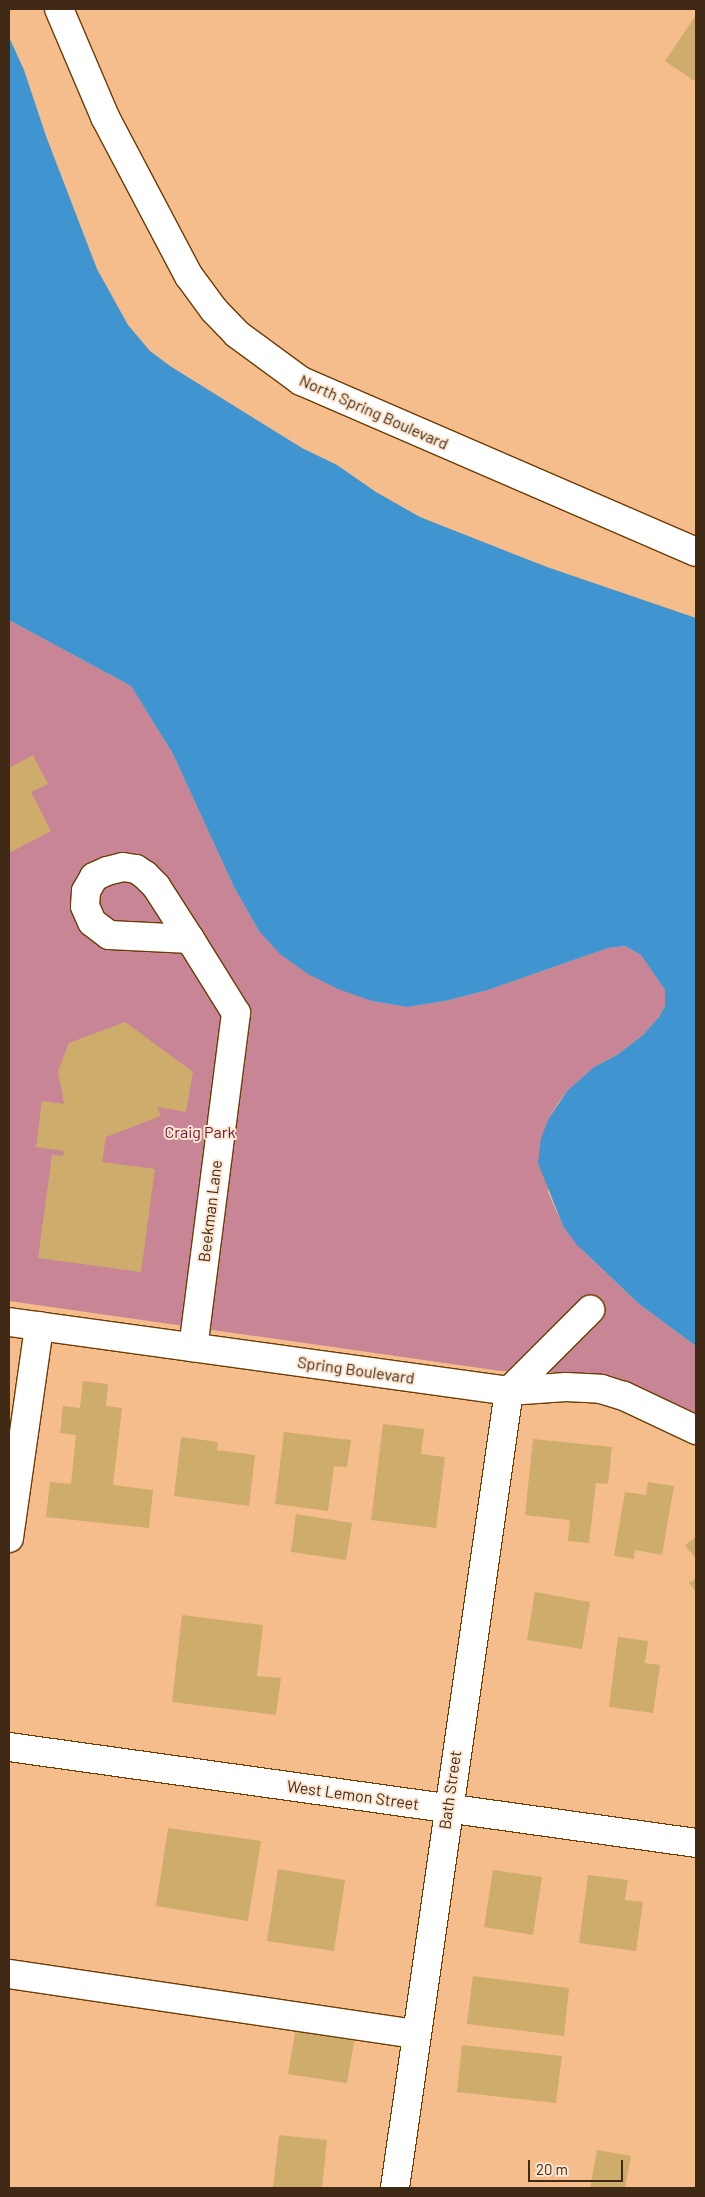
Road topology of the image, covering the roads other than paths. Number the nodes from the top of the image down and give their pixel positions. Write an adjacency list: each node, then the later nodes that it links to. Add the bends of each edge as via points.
1 (58, 9): 2 (street, North Spring Boulevard, via 104,117 189,276 237,334 301,381)
2 (696, 552)
3 (190, 939): 7 (street, Beekman Lane, via 236,1013)
4 (590, 1310): 8 (street)
5 (9, 1322): 6 (street, Spring Boulevard)
6 (38, 1326): 7 (street, Spring Boulevard); 10 (street)
7 (193, 1347): 8 (street, Spring Boulevard)
8 (509, 1391): 9 (street, Spring Boulevard, via 574,1386 601,1389 624,1396); 12 (street, Bath Street)
9 (696, 1430)
10 (9, 1538)
11 (9, 1747): 12 (street, West Lemon Street)
12 (448, 1808): 13 (street, West Lemon Street); 15 (street, Bath Street)
13 (696, 1843)
14 (9, 1974): 15 (street)
15 (416, 2034): 16 (street, Bath Street)
16 (394, 2188)

